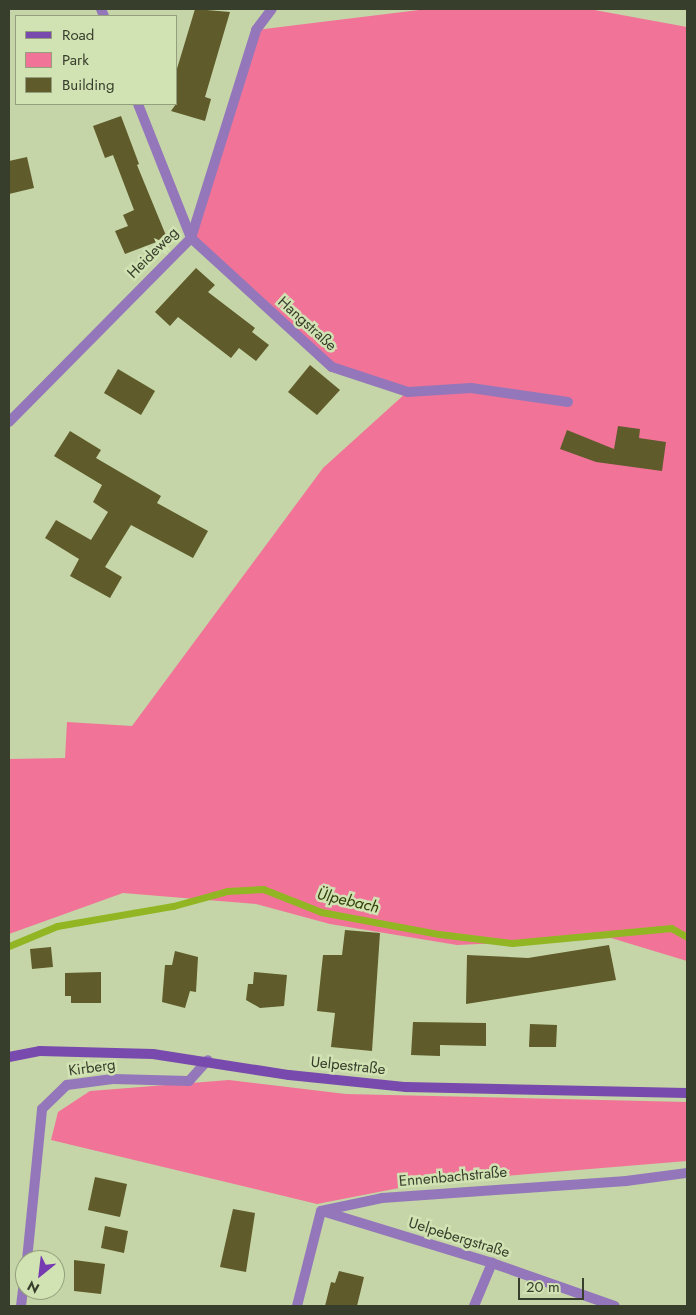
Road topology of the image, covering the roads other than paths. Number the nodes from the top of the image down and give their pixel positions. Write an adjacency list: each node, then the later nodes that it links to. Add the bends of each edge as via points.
1 (272, 9): 3 (street, Heideweg, via 256,30)
2 (138, 105): 3 (street, Hangstraße)
3 (191, 238): 4 (street, Hangstraße, via 332,366 408,392 471,388); 5 (street, Heideweg)
4 (568, 402)
5 (9, 422)
6 (9, 1057): 7 (main road, Uelpestraße, via 40,1051 90,1051)
7 (208, 1060): 8 (main road, Uelpestraße, via 289,1075 406,1087); 11 (street, Kirberg, via 189,1081 113,1079 66,1085 42,1109)
8 (687, 1093)
9 (687, 1172): 10 (street, Ennenbachstraße, via 626,1181 382,1198)
10 (321, 1211): 12 (street, Uelpebergstraße); 13 (street)
11 (27, 1250)
12 (492, 1263): 14 (street); 15 (street, Uelpebergstraße)
13 (297, 1306)
14 (474, 1306)
15 (615, 1306)

